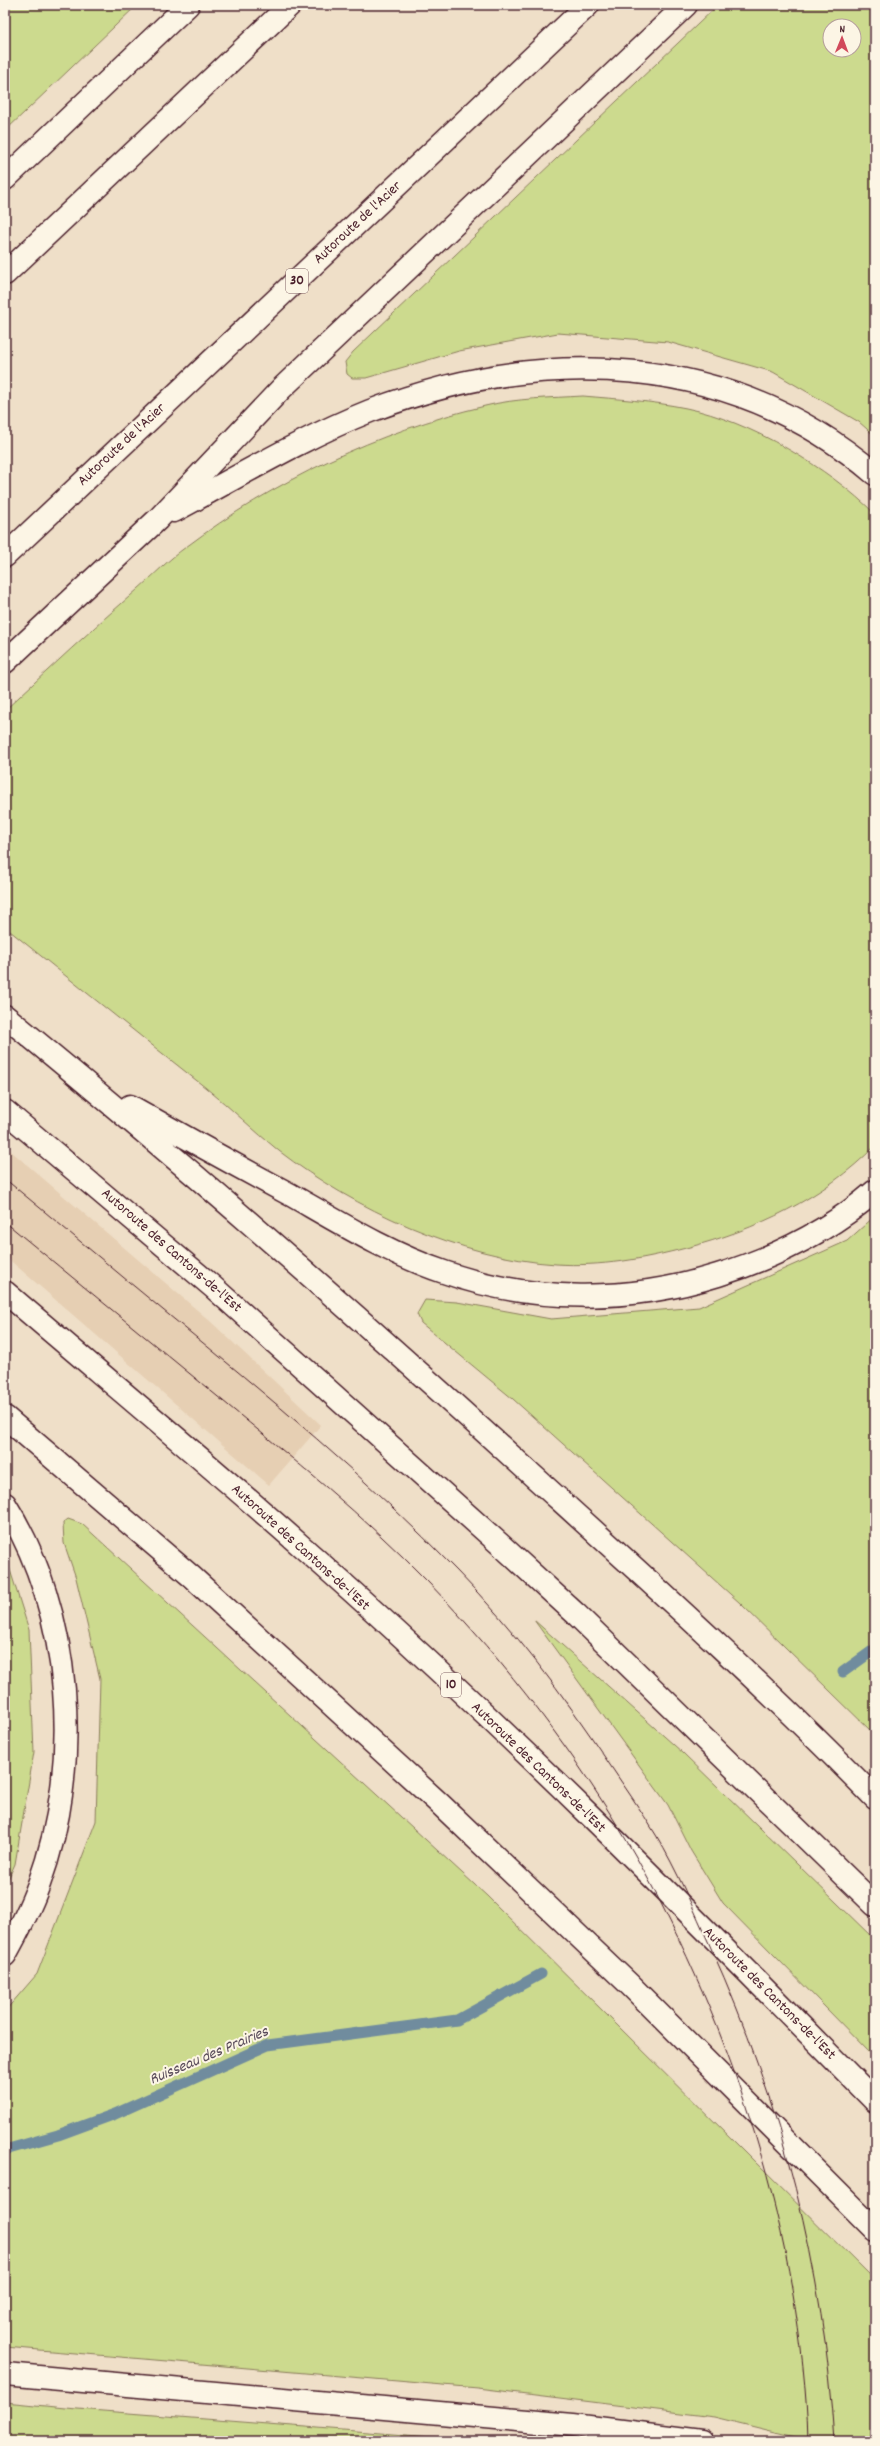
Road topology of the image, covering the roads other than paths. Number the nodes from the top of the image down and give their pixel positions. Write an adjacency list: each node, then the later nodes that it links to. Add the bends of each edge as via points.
1 (188, 5): 5 (highway)
2 (290, 5): 6 (highway)
3 (588, 5): 9 (highway, Autoroute de l'Acier / 30)
4 (686, 5): 8 (highway, via 281,389)
5 (5, 179)
6 (5, 274)
7 (875, 474): 8 (highway, via 835,443 800,423 771,408 699,382 622,370 541,370 469,381 369,412)
8 (158, 519): 10 (highway)
9 (5, 556)
10 (5, 662)
11 (5, 1016): 12 (highway)
12 (83, 1080): 14 (highway, via 391,1250 445,1273 536,1294 634,1294 704,1280 799,1243 829,1227); 18 (highway, via 288,1254 636,1567)
13 (5, 1111): 19 (highway, Autoroute des Cantons-de-l'Est, via 231,1303 542,1583)
14 (875, 1191)
15 (5, 1292): 21 (highway, Autoroute des Cantons-de-l'Est / 10, via 301,1546 498,1728 675,1900)
16 (5, 1418): 22 (highway, via 192,1577 440,1804 630,1985)
17 (5, 1504): 20 (highway, via 20,1528 32,1555 46,1600 61,1667 64,1720 59,1804 47,1856 29,1908)
18 (875, 1798)
19 (875, 1905)
20 (5, 1955)
21 (875, 2101)
22 (875, 2230)
23 (5, 2374): 24 (highway, via 559,2424)
24 (702, 2441)

